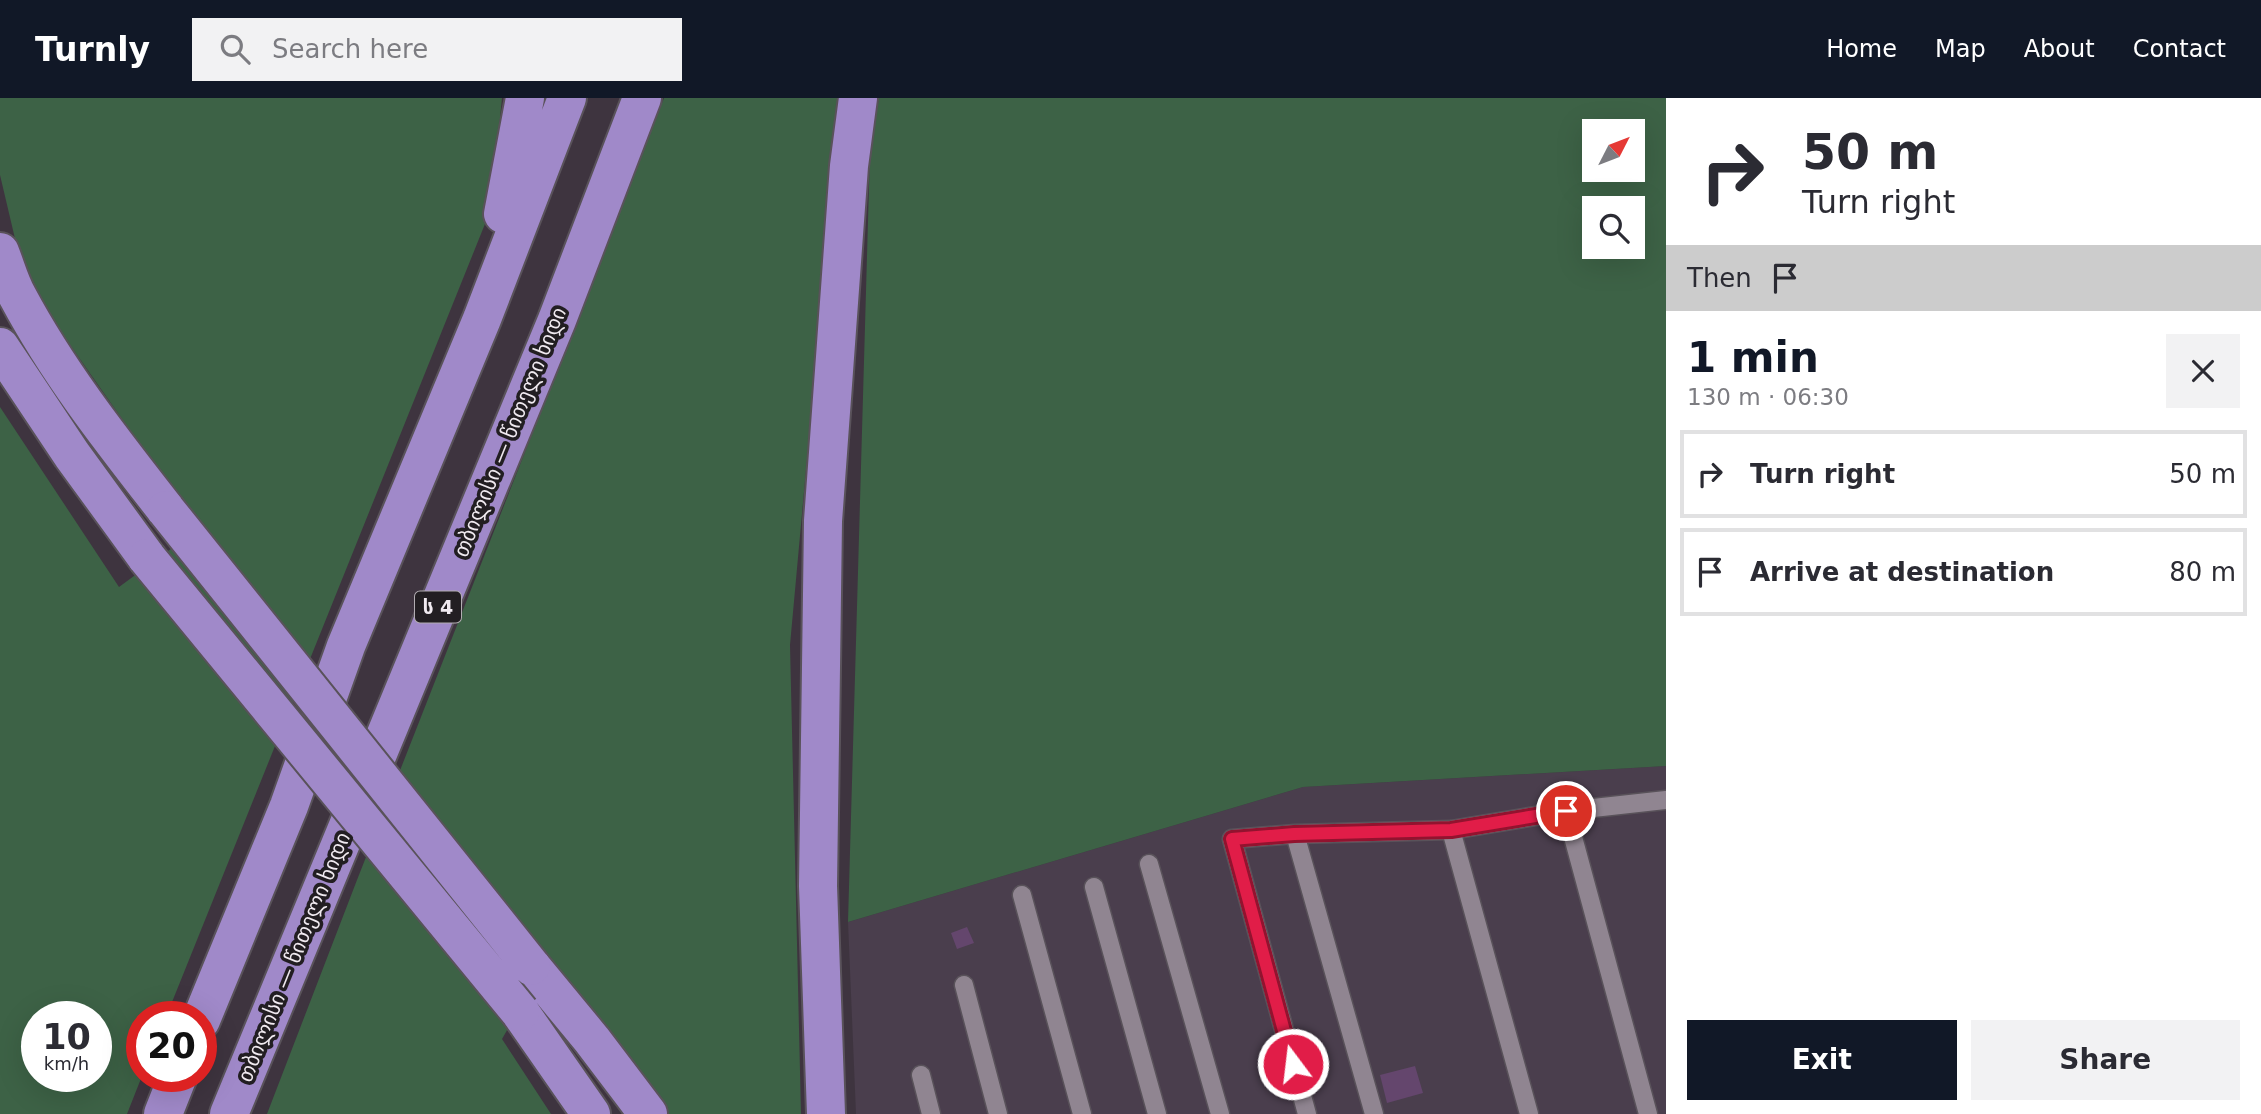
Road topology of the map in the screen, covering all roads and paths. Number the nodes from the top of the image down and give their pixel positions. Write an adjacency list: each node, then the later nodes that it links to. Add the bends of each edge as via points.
1 (525, 98): 6 (highway)
2 (567, 98): 6 (highway)
3 (642, 98): 20 (highway, თბილისი — წითელი ხიდი / ს 4, via 557,320)
4 (858, 98): 23 (highway, via 823,521 818,886)
5 (0, 252): 22 (highway, bridge, via 17,295 104,432)
6 (482, 318): 16 (highway, via 346,646 289,806)
7 (0, 347): 21 (highway, bridge, via 148,558 520,1012)
8 (1666, 800): 9 (lane)
9 (1566, 811): 10 (lane); 32 (lane)
10 (1451, 830): 11 (lane); 31 (lane)
11 (1294, 834): 29 (lane, via 1232,839); 30 (lane)
12 (1149, 864): 28 (lane)
13 (1094, 887): 27 (lane)
14 (1023, 895): 26 (lane)
15 (964, 985): 25 (lane)
16 (209, 1001)
17 (921, 1074): 24 (lane)
18 (172, 1092): 19 (highway)
19 (163, 1114)
20 (229, 1114)
21 (591, 1114)
22 (648, 1114)
23 (826, 1114)
24 (931, 1114)
25 (998, 1114)
26 (1082, 1114)
27 (1157, 1114)
28 (1220, 1114)
29 (1307, 1114)
30 (1374, 1114)
31 (1529, 1114)
32 (1648, 1114)

